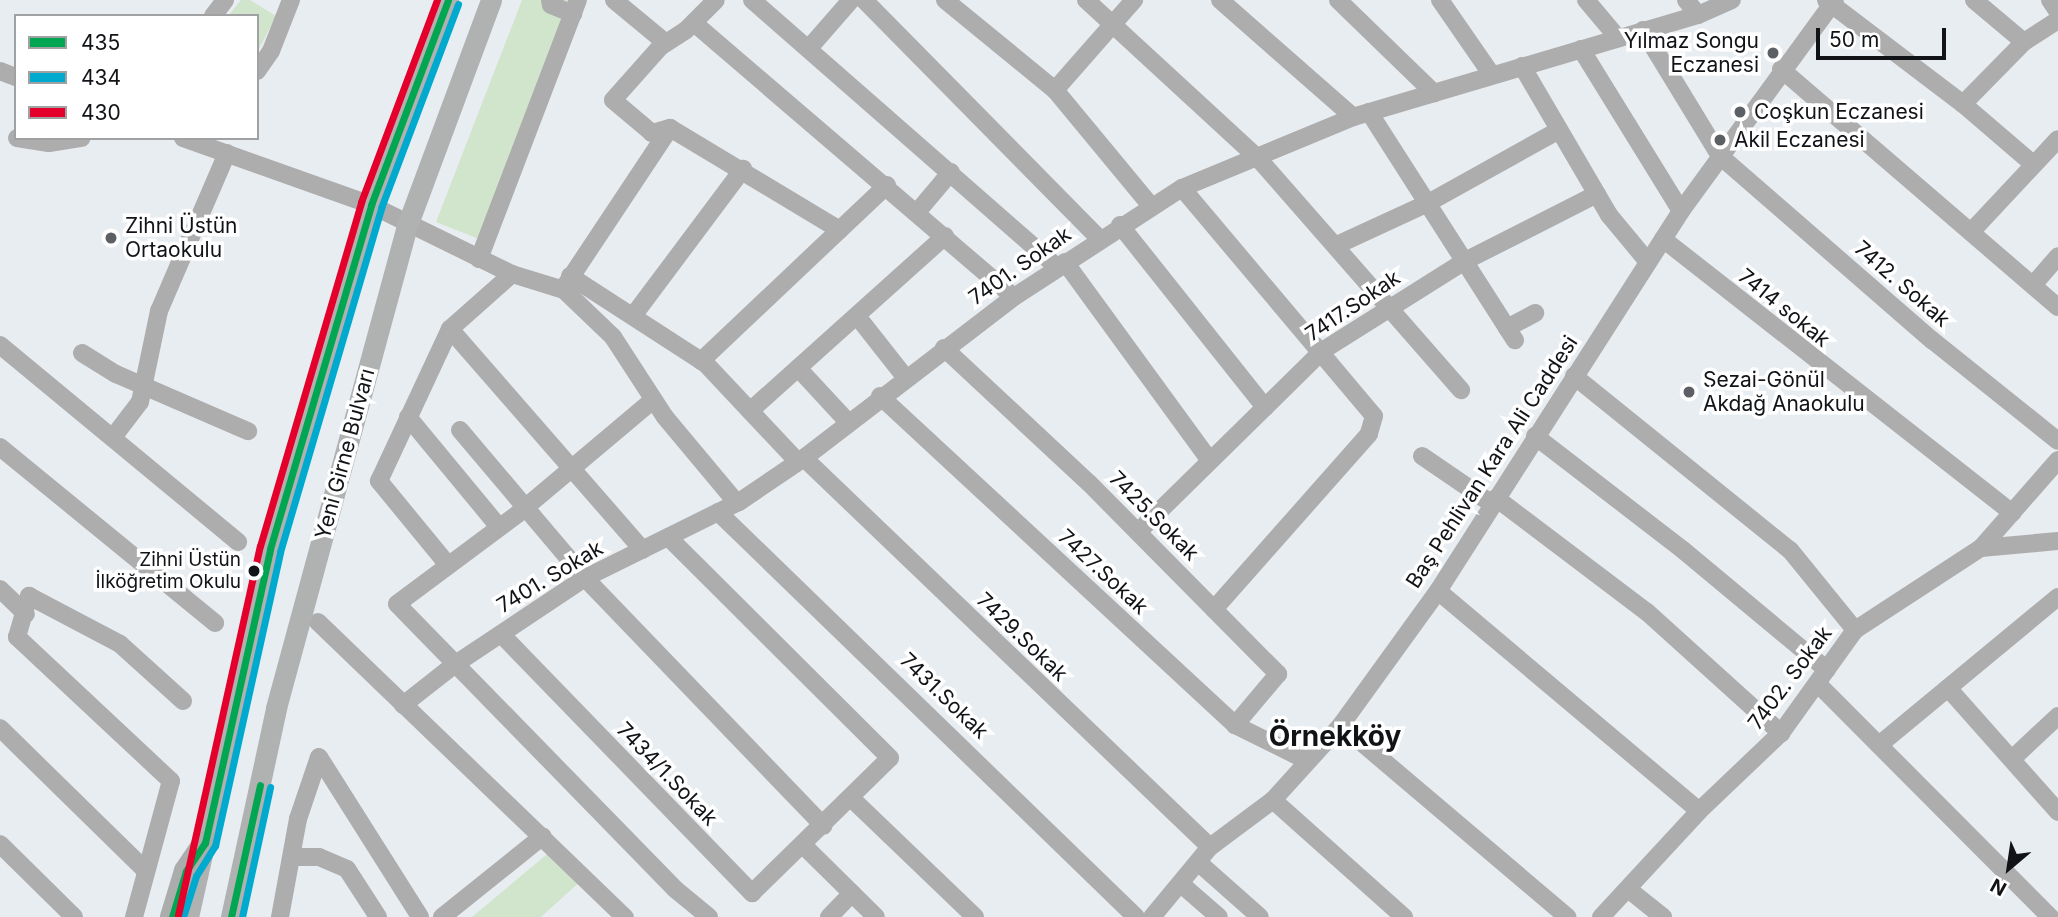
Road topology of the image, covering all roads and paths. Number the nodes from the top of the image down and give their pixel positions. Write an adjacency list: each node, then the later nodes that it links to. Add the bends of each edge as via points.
1 (291, 0): 35 (street, via 271,51)
2 (449, 0): 58 (main road, Yeni Girne Bulvarı)
3 (491, 0): 63 (main road, Yeni Girne Bulvarı)
4 (550, 0): 22 (street, via 551,5)
5 (614, 0): 31 (street)
6 (752, 0): 32 (street)
7 (851, 0): 32 (street)
8 (864, 0): 67 (street)
9 (945, 0): 38 (street)
10 (1086, 0): 27 (street)
11 (1134, 0): 27 (street)
12 (1220, 0): 41 (street)
13 (1338, 0): 39 (street)
14 (1440, 0): 37 (street)
15 (1586, 0): 29 (street)
16 (1686, 0): 24 (street)
17 (1732, 0): 24 (street, 7401. Sokak)
18 (1974, 0): 30 (street)
19 (2050, 0): 23 (street)
20 (1831, 1): 36 (street, Baş Pehlivan Kara Ali Caddesi); 40 (street)
21 (708, 3): 26 (street)
22 (576, 7): 71 (street)
23 (2058, 12)
24 (1698, 15): 28 (street, 7401. Sokak)
25 (2058, 20): 30 (street)
26 (694, 23): 31 (street); 54 (street)
27 (1111, 23): 38 (street); 50 (street)
28 (1643, 30): 29 (street, 7401. Sokak); 49 (street, 7412. Sokak)
29 (1618, 38): 33 (street, 7401. Sokak)
30 (2024, 42): 40 (street)
31 (667, 43): 42 (street, via 613,100 652,133)
32 (810, 47): 53 (street)
33 (1581, 49): 34 (street, 7401. Sokak); 61 (street)
34 (1522, 66): 37 (street, 7401. Sokak); 43 (street)
35 (259, 68)
36 (1781, 69): 49 (street, Baş Pehlivan Kara Ali Caddesi); 65 (street)
37 (1492, 75): 39 (street, 7401. Sokak)
38 (1055, 90): 59 (street)
39 (1434, 93): 41 (street, 7401. Sokak)
40 (1962, 104): 51 (street)
41 (1361, 114): 50 (street, 7401. Sokak); 57 (street)
42 (670, 128): 52 (street); 76 (street)
43 (1559, 130): 56 (street); 57 (street)
44 (2058, 139): 51 (street)
45 (30, 140): 46 (street)
46 (69, 140)
47 (209, 142): 48 (street)
48 (227, 153): 58 (street); 93 (street, via 159,311)
49 (1720, 156): 61 (street, Baş Pehlivan Kara Ali Caddesi); 105 (street, 7412. Sokak, via 1932,340)
50 (1257, 157): 55 (street, 7401. Sokak); 69 (street)
51 (2033, 164): 65 (street)
52 (743, 169): 64 (street); 82 (street)
53 (951, 172): 60 (street); 74 (street)
54 (887, 185): 60 (street); 64 (street)
55 (1182, 188): 59 (street, 7401. Sokak); 87 (street)
56 (1597, 194): 72 (street, 7417.Sokak); 73 (street)
57 (1428, 203): 69 (street); 72 (street)
58 (371, 205): 63 (street); 154 (main road, Yeni Girne Bulvarı, via 270,549)
59 (1150, 205): 62 (street, 7401. Sokak)
60 (918, 211): 66 (street)
61 (1681, 211): 68 (street, Baş Pehlivan Kara Ali Caddesi)
62 (1120, 225): 67 (street, 7401. Sokak); 97 (street)
63 (407, 226): 71 (street); 168 (main road, Yeni Girne Bulvarı, via 276,708)
64 (840, 230): 89 (street)
65 (1971, 232): 77 (street)
66 (945, 236): 78 (street); 83 (street)
67 (1100, 239): 74 (street, 7401. Sokak)
68 (1663, 239): 73 (street, Baş Pehlivan Kara Ali Caddesi); 116 (street, 7414 sokak)
69 (1337, 245): 80 (street)
70 (2058, 256): 77 (street)
71 (479, 259): 75 (street)
72 (1465, 261): 80 (street, 7417.Sokak); 81 (street, via 1511,333)
73 (1648, 262): 91 (street, Baş Pehlivan Kara Ali Caddesi)
74 (1061, 264): 78 (street, 7401. Sokak); 110 (street)
75 (512, 274): 76 (street); 84 (street)
76 (567, 283): 82 (street, 7429.Sokak); 96 (street, via 613,337)
77 (2033, 285): 79 (street)
78 (1014, 297): 86 (street, 7401. Sokak)
79 (2058, 307)
80 (1387, 309): 87 (street, 7417.Sokak); 94 (street)
81 (1535, 313)
82 (632, 316): 89 (street, 7429.Sokak)
83 (857, 316): 90 (street); 92 (street)
84 (450, 329): 99 (street); 111 (street)
85 (0, 345): 103 (street)
86 (944, 348): 92 (street, 7401. Sokak); 118 (street, 7425.Sokak)
87 (1322, 351): 97 (street, 7417.Sokak); 129 (street, via 1369,405 1374,420 1369,433)
88 (82, 353): 93 (street)
89 (701, 361): 98 (street, 7429.Sokak)
90 (798, 368): 98 (street); 100 (street)
91 (1574, 376): 104 (street, Baş Pehlivan Kara Ali Caddesi); 133 (street, via 1790,550)
92 (905, 377): 95 (street, 7401. Sokak)
93 (143, 386): 102 (street); 103 (street, via 140,402)
94 (1461, 390)
95 (880, 396): 100 (street, 7401. Sokak); 141 (street, 7427.Sokak)
96 (653, 400): 111 (street); 113 (street)
97 (1265, 407): 110 (street, 7417.Sokak)
98 (750, 411): 108 (street, 7429.Sokak)
99 (408, 417): 117 (street); 124 (street, via 379,481)
100 (847, 421): 108 (street, 7401. Sokak)
101 (460, 430): 114 (street)
102 (248, 431)
103 (114, 436): 121 (street)
104 (1535, 436): 112 (street, Baş Pehlivan Kara Ali Caddesi); 136 (street, via 1683,550)
105 (2058, 441)
106 (0, 447): 132 (street)
107 (1422, 456): 112 (street)
108 (801, 460): 113 (street, 7401. Sokak); 157 (street, 7429.Sokak)
109 (2058, 460): 116 (street)
110 (1210, 461): 118 (street, 7417.Sokak)
111 (572, 467): 114 (street); 123 (street)
112 (1494, 501): 127 (street, Baş Pehlivan Kara Ali Caddesi); 144 (street, via 1647,612)
113 (737, 503): 115 (street, 7401. Sokak)
114 (528, 505): 117 (street); 125 (street)
115 (718, 512): 119 (street, 7401. Sokak); 178 (street, 7431.Sokak)
116 (2012, 513): 122 (street)
117 (499, 527): 124 (street)
118 (1138, 532): 129 (street, 7425.Sokak)
119 (667, 537): 123 (street, 7401. Sokak); 148 (street, via 890,758)
120 (2058, 541): 122 (street, 7402. Sokak)
121 (238, 542)
122 (1981, 548): 133 (street, 7402. Sokak)
123 (643, 550): 125 (street, 7401. Sokak)
124 (448, 565): 135 (street, via 397,604)
125 (585, 578): 134 (street, 7401. Sokak); 152 (street)
126 (0, 589): 130 (street)
127 (1438, 591): 142 (street, Baş Pehlivan Kara Ali Caddesi); 150 (street)
128 (2058, 597): 137 (street)
129 (1214, 608): 141 (street, 7425.Sokak, via 1279,674)
130 (26, 614): 138 (street, via 29,596 120,644); 160 (street, via 17,637 171,781)
131 (318, 622): 139 (street)
132 (215, 623)
133 (1855, 630): 136 (street, 7402. Sokak)
134 (501, 634): 135 (street, 7401. Sokak); 156 (street, 7434/1.Sokak, via 752,893)
135 (454, 665): 139 (street, 7401. Sokak); 174 (street)
136 (1822, 677): 144 (street, 7402. Sokak); 145 (street)
137 (1948, 688): 145 (street); 146 (street)
138 (183, 701)
139 (403, 705): 153 (street)
140 (2058, 716): 146 (street)
141 (1235, 725): 147 (street, 7427.Sokak)
142 (1341, 725): 147 (street, Baş Pehlivan Kara Ali Caddesi); 183 (street)
143 (0, 728): 160 (street)
144 (1781, 733): 150 (street, 7402. Sokak)
145 (1879, 745): 186 (street)
146 (2012, 759): 151 (street)
147 (1308, 761): 149 (street, Baş Pehlivan Kara Ali Caddesi)
148 (851, 798): 152 (street); 177 (street)
149 (1273, 800): 157 (street, Baş Pehlivan Kara Ali Caddesi); 182 (street)
150 (1699, 811): 162 (street, 7402. Sokak)
151 (2058, 812)
152 (824, 826): 156 (street)
153 (543, 836): 172 (street); 173 (street)
154 (205, 843): 166 (highway, via 186,871); 167 (main road, Yeni Girne Bulvarı)
155 (0, 844): 164 (street)
156 (804, 846): 163 (street)
157 (1210, 847): 159 (street, Baş Pehlivan Kara Ali Caddesi)
158 (292, 858): 169 (street); 170 (street, via 319,857 347,869); 171 (street, via 298,819 319,757)
159 (1199, 863): 161 (street, Baş Pehlivan Kara Ali Caddesi); 181 (street)
160 (145, 870): 165 (street)
161 (1181, 884): 179 (street, Baş Pehlivan Kara Ali Caddesi); 180 (street)
162 (1628, 889): 184 (street, 7402. Sokak); 185 (street)
163 (852, 893): 175 (street); 176 (street)
164 (74, 917)
165 (134, 917)
166 (172, 917)
167 (188, 917)
168 (232, 917)
169 (280, 917)
170 (379, 917)
171 (420, 917)
172 (442, 917)
173 (625, 917)
174 (709, 917)
175 (829, 917)
176 (876, 917)
177 (975, 917)
178 (1136, 917)
179 (1152, 917)
180 (1219, 917)
181 (1260, 917)
182 (1404, 917)
183 (1567, 917)
184 (1601, 917)
185 (1663, 917)
186 (2050, 917)

